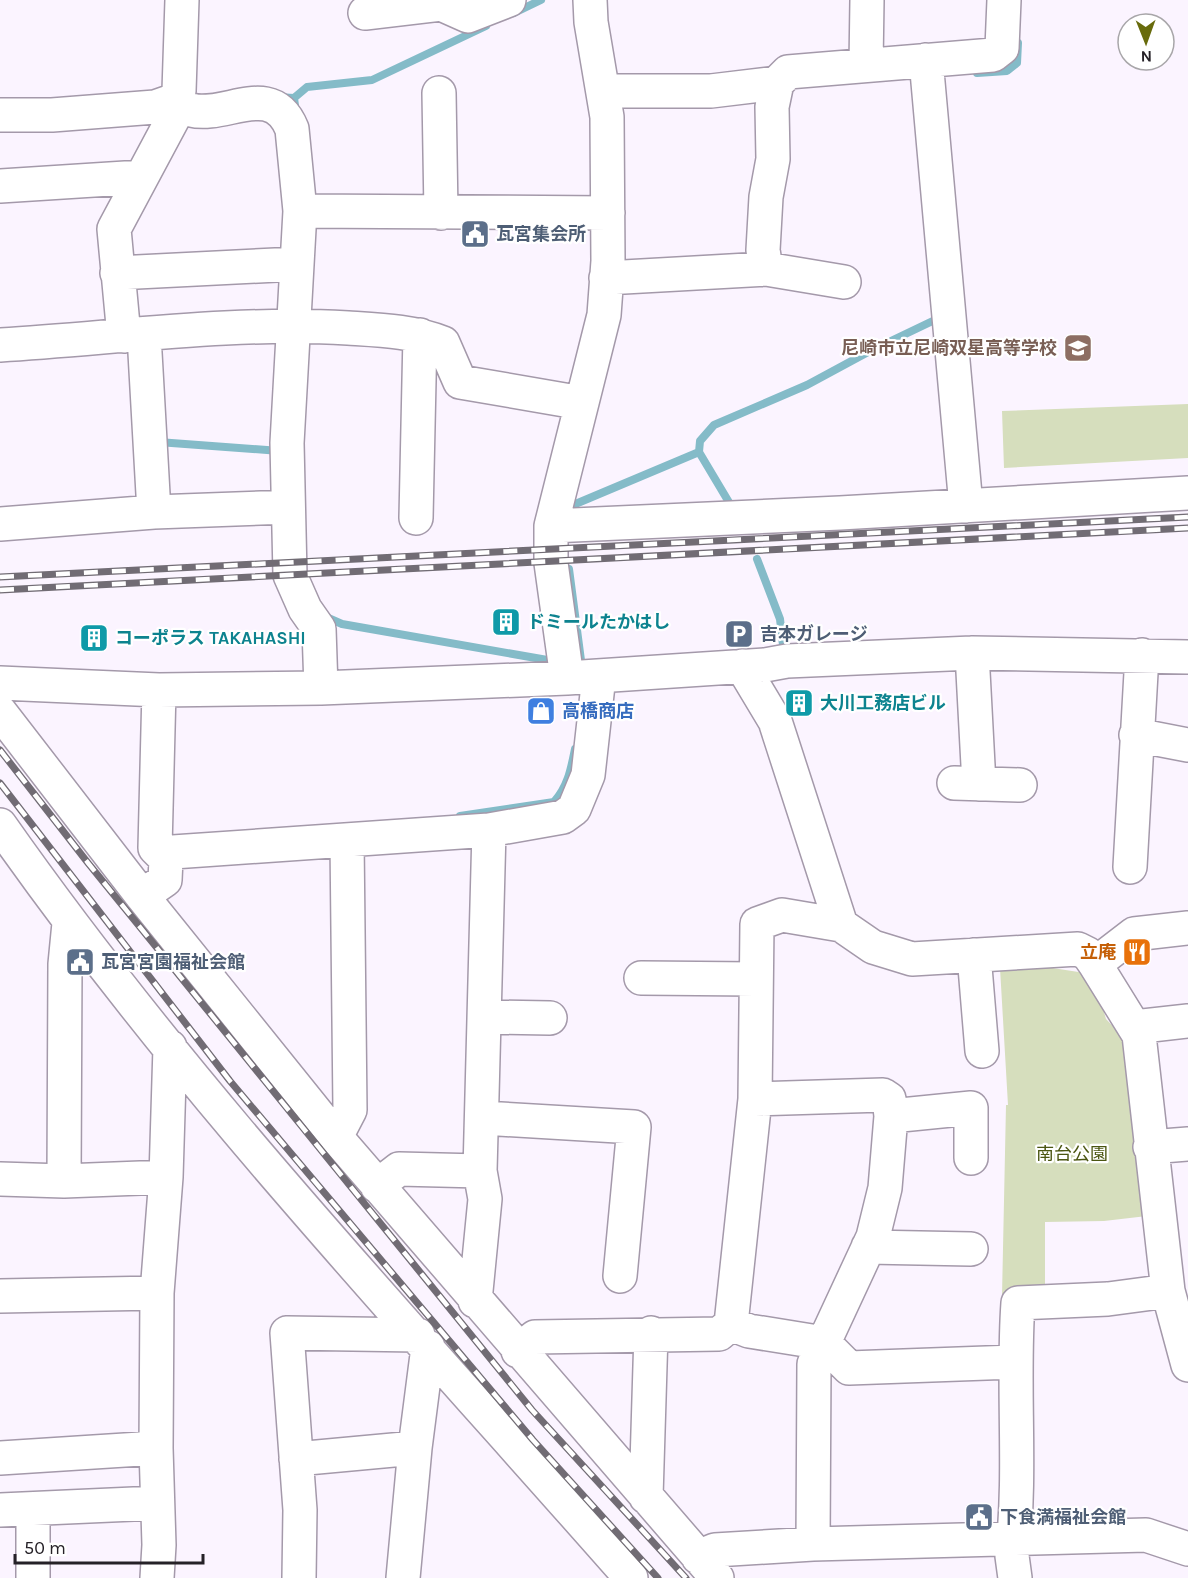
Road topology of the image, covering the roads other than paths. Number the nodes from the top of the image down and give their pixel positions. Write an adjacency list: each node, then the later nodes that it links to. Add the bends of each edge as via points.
1 (182, 0): 12 (street, via 180,81)
2 (509, 0): 6 (street, via 468,16 441,4)
3 (590, 0): 10 (street)
4 (867, 0): 8 (street)
5 (1004, 0): 7 (street, via 1002,48 993,55)
6 (365, 13)
7 (926, 60): 8 (street); 30 (street)
8 (866, 65): 9 (street, via 788,72)
9 (777, 83): 10 (street, via 711,91); 20 (street, via 772,107 773,159 766,196)
10 (604, 91): 18 (street)
11 (439, 93): 17 (street)
12 (175, 100): 13 (street, via 154,107); 14 (street, via 177,111); 16 (street, via 191,110 250,104 278,108 287,116 292,129)
13 (0, 115)
14 (141, 177): 15 (street); 21 (street, via 114,229)
15 (0, 186)
16 (300, 211): 17 (street); 19 (street)
17 (441, 213): 18 (street)
18 (608, 213): 22 (street)
19 (296, 264): 21 (street); 24 (street)
20 (766, 269): 22 (street); 23 (street)
21 (117, 273): 25 (street)
22 (606, 278): 28 (street, via 604,315)
23 (844, 282)
24 (294, 324): 25 (street); 26 (street); 31 (street)
25 (134, 335): 27 (street); 32 (street)
26 (420, 335): 28 (street, via 443,343 460,382); 33 (street)
27 (0, 345)
28 (582, 403): 35 (street)
29 (1188, 493): 30 (street)
30 (966, 506): 35 (street)
31 (288, 507): 32 (street); 42 (street, via 290,575 319,629)
32 (154, 512): 34 (street)
33 (416, 518)
34 (0, 524)
35 (551, 526): 40 (street, via 551,562)
36 (972, 653): 37 (street); 39 (street); 47 (street, via 966,784)
37 (1142, 655): 38 (street); 45 (street)
38 (1188, 657)
39 (742, 666): 40 (street); 55 (street, via 775,722)
40 (582, 677): 42 (street); 49 (street, via 588,775 574,809 563,817)
41 (0, 683): 43 (street)
42 (321, 688): 43 (street)
43 (159, 690): 51 (street, via 155,848)
44 (0, 712): 53 (street)
45 (1136, 735): 46 (street); 52 (street)
46 (1188, 745)
47 (1020, 785)
48 (0, 825): 54 (street)
49 (489, 830): 50 (street); 61 (street)
50 (340, 841): 51 (street, via 173,852); 70 (street, via 350,1110)
51 (166, 859): 53 (street, via 165,880)
52 (1130, 867)
53 (142, 896): 70 (street)
54 (69, 923): 65 (street); 77 (street, via 65,964)
55 (841, 925): 57 (street, via 873,947 912,959); 60 (street, via 782,915 757,924)
56 (1188, 928): 58 (street, via 1134,934)
57 (974, 955): 58 (street, via 1078,949); 66 (street, via 969,1017)
58 (1095, 964): 64 (street)
59 (641, 978): 60 (street)
60 (755, 979): 67 (street)
61 (485, 1017): 62 (street); 69 (street)
62 (550, 1018)
63 (1188, 1021): 64 (street)
64 (1134, 1027): 72 (street, via 1139,1035)
65 (170, 1047): 75 (street); 88 (street, via 208,1097)
66 (982, 1052)
67 (755, 1100): 68 (street, via 883,1095 889,1099); 86 (street)
68 (891, 1116): 73 (street, via 971,1108); 79 (street, via 885,1188)
69 (483, 1118): 74 (street); 81 (street, via 634,1127)
70 (336, 1137): 78 (street)
71 (1188, 1144): 72 (street)
72 (1150, 1147): 82 (street)
73 (971, 1158)
74 (480, 1171): 78 (street, via 399,1169); 85 (street, via 485,1199)
75 (166, 1177): 77 (street); 83 (street)
76 (0, 1179): 77 (street)
77 (64, 1181)
78 (377, 1186): 85 (street)
79 (868, 1247): 80 (street); 89 (street)
80 (971, 1249)
81 (620, 1276)
82 (1168, 1291): 91 (street, via 1108,1299 1018,1303); 92 (street)
83 (158, 1293): 84 (street); 93 (street)
84 (0, 1296)
85 (476, 1301): 90 (street)
86 (731, 1324): 87 (street, via 719,1334); 89 (street, via 749,1331)
87 (651, 1334): 90 (street, via 535,1337); 97 (street)
88 (423, 1341): 94 (street); 96 (street, via 287,1333); 109 (street)
89 (824, 1342): 91 (street, via 849,1368); 102 (street, via 814,1364)
90 (518, 1351): 97 (street)
91 (1014, 1362): 101 (street, via 1018,1414)
92 (1188, 1365)
93 (156, 1448): 95 (street); 98 (street)
94 (415, 1448): 96 (street); 108 (street)
95 (0, 1458)
96 (296, 1459): 107 (street)
97 (646, 1497): 104 (street)
98 (156, 1503): 99 (street); 106 (street)
99 (33, 1509): 100 (street); 105 (street)
100 (0, 1510)
101 (1014, 1539): 102 (street); 103 (street, via 1146,1535); 110 (street)
102 (813, 1544): 104 (street, via 715,1550)
103 (1188, 1548)
104 (707, 1568)
105 (33, 1578)
106 (157, 1578)
107 (299, 1578)
108 (403, 1578)
109 (631, 1578)
110 (1015, 1578)

